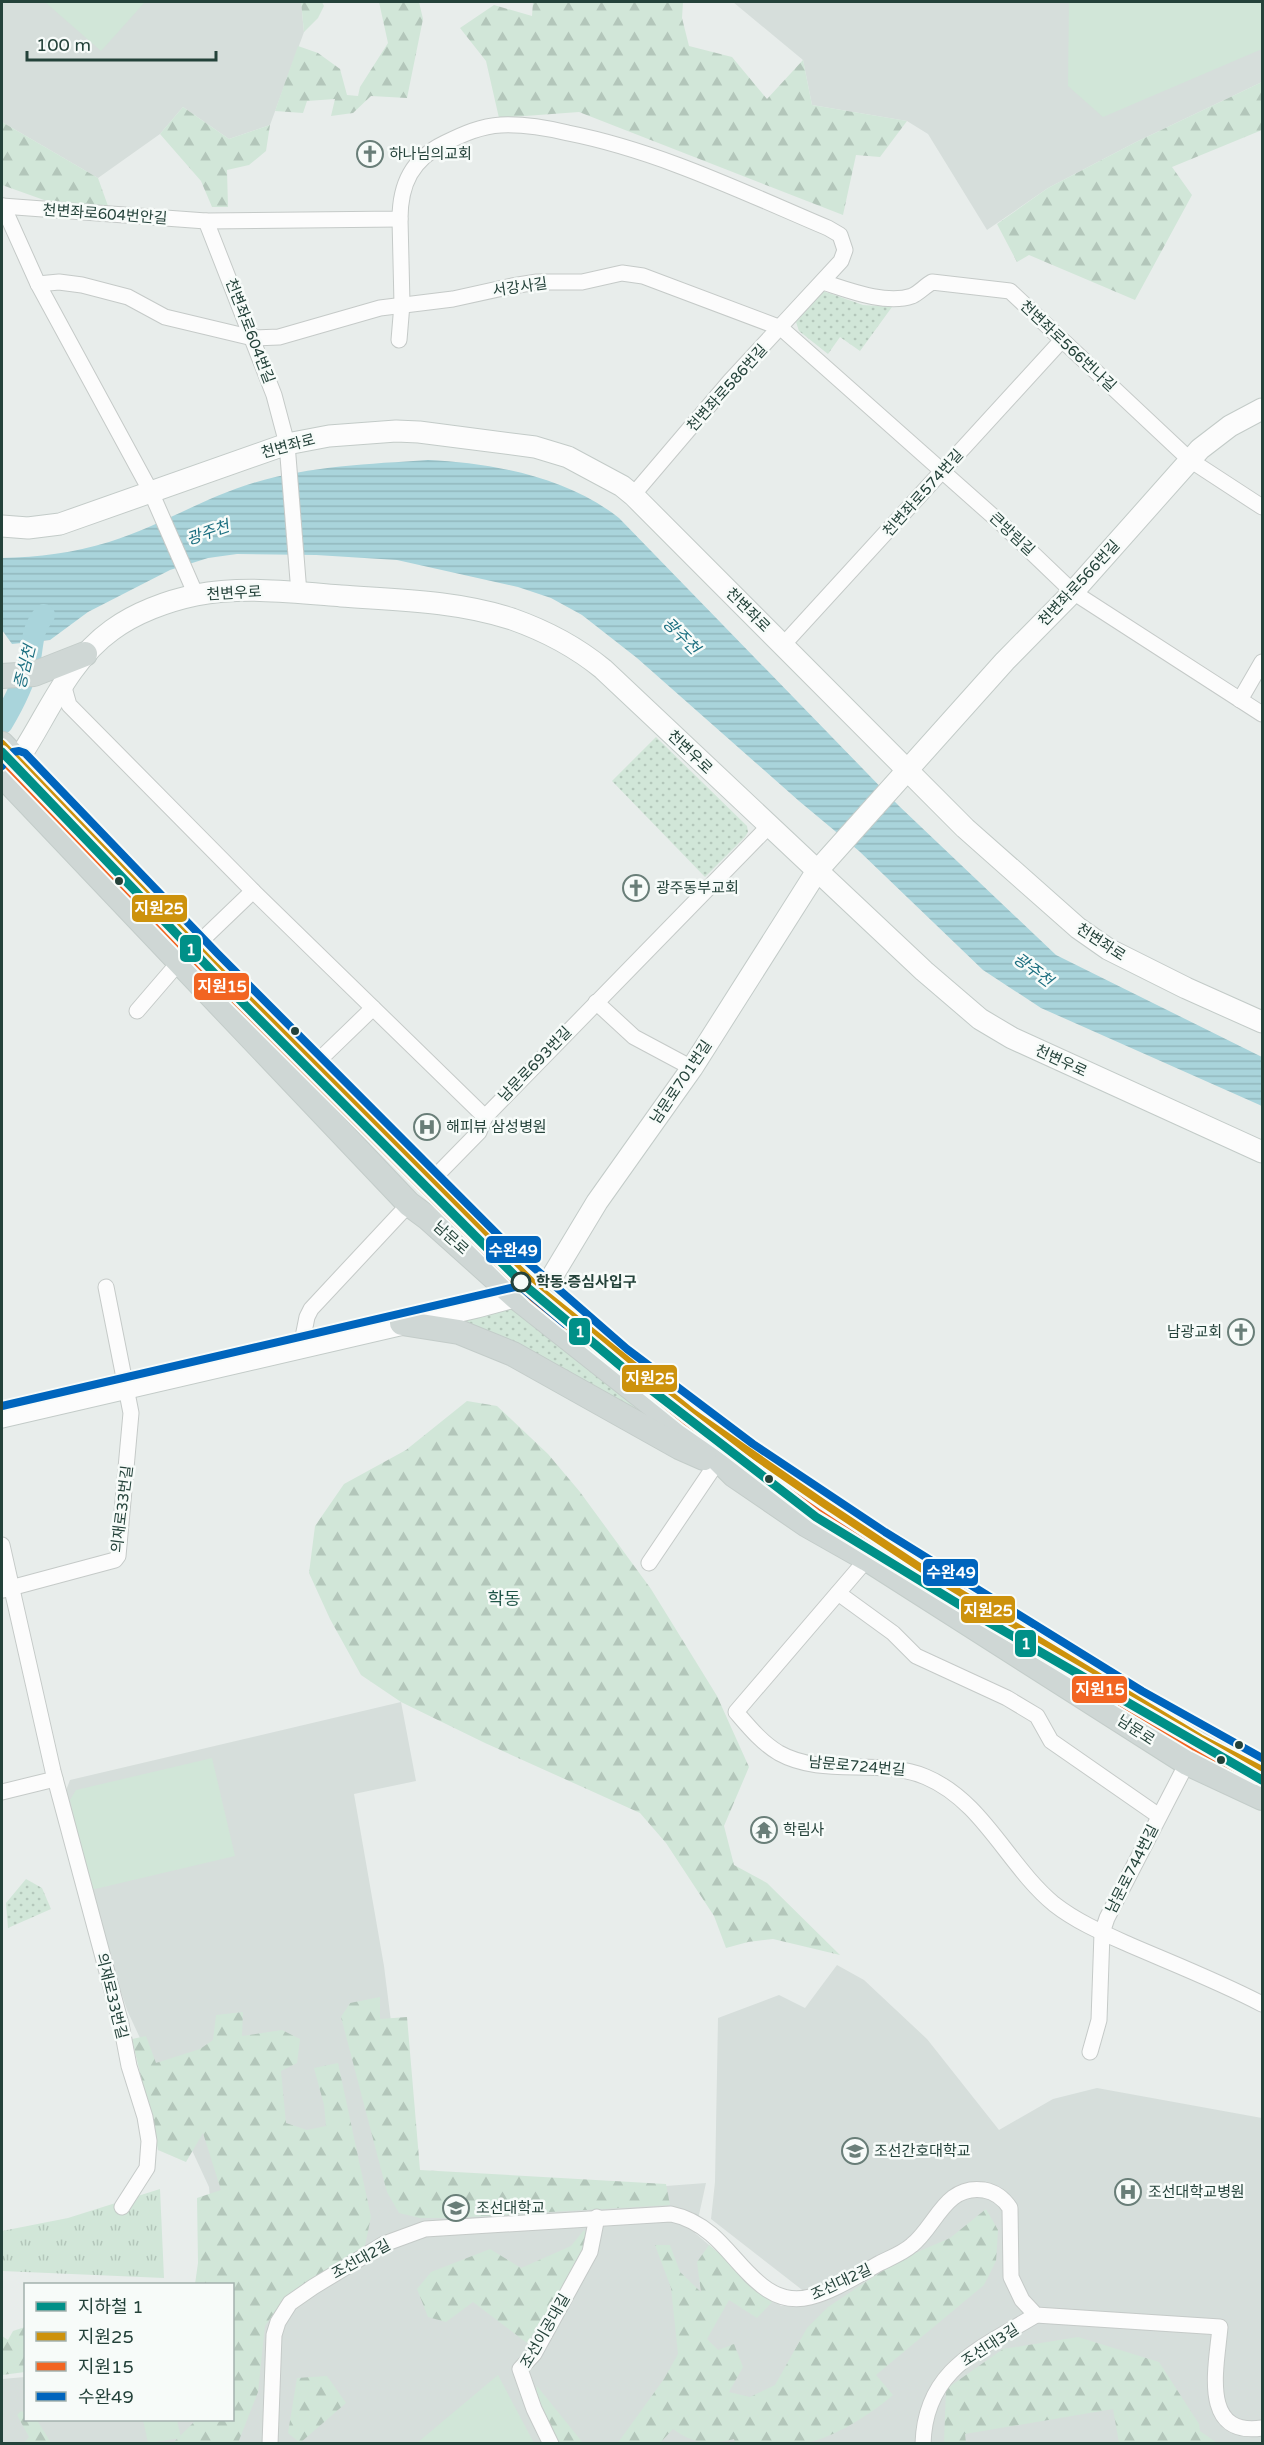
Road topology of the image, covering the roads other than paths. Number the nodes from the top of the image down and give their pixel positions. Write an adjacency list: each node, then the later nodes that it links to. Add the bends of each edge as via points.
1 (2, 206): 3 (street, 천변좌로604번안길); 5 (street)
2 (399, 219): 3 (street, 천변좌로604번안길); 4 (street, 천변좌로586번길, via 405,183 418,162 439,146 469,131 498,125 546,128 623,146 691,170 828,228 840,235 845,250); 6 (street)
3 (207, 221): 8 (street, 천변좌로604번길)
4 (823, 282): 7 (street, 천변좌로586번길); 10 (street, 천변좌로566번나길, via 867,296 900,298 914,295 932,282 1010,291)
5 (38, 284): 8 (street, 서강사길, via 82,285 128,297 165,317); 16 (street)
6 (402, 304): 7 (street, 서강사길, via 537,282 582,282 630,273); 8 (street, 서강사길, via 279,337); 9 (street)
7 (781, 328): 14 (street, 큰방림길); 15 (street, 천변좌로586번길)
8 (253, 338): 12 (street, 천변좌로604번길)
9 (399, 340)
10 (1062, 340): 13 (street, 천변좌로566번나길); 14 (street, 천변좌로574번길)
11 (1263, 409): 13 (street, 천변좌로566번길, via 1230,426)
12 (288, 449): 15 (street, 천변좌로, via 329,436 396,431 535,447 568,457); 16 (street, 천변좌로); 20 (street, 천변좌로604번길)
13 (1190, 460): 17 (street, 천변좌로566번나길); 19 (street, 천변좌로566번길)
14 (942, 471): 19 (street, 큰방림길); 22 (street, 천변좌로574번길)
15 (633, 495): 22 (street, 천변좌로)
16 (155, 500): 18 (street, 천변좌로, via 60,524); 21 (street)
17 (1263, 507)
18 (2, 526)
19 (1073, 592): 27 (street, 큰방림길); 30 (street, 천변좌로566번길, via 1005,661)
20 (299, 593): 21 (street, 천변우로, via 236,591); 32 (street, 천변우로, via 468,608 549,634 603,669)
21 (196, 596): 23 (street, 천변우로, via 137,615 114,628)
22 (783, 645): 30 (street, 천변좌로)
23 (85, 654): 26 (main road)
24 (1263, 662): 27 (street)
25 (5, 676): 26 (main road)
26 (54, 677): 31 (street); 34 (street, via 69,705)
27 (1240, 700): 28 (street, 큰방림길)
28 (1263, 714)
29 (2, 744): 31 (main road, 남문로)
30 (908, 772): 33 (street, 천변좌로566번길); 39 (street, 천변좌로, via 997,858 1108,949 1186,988)
31 (7, 775): 35 (main road, 남문로)
32 (768, 827): 33 (street, 천변우로); 36 (street, 남문로693번길)
33 (817, 872): 41 (street, 남문로701번길); 43 (street, 천변우로, via 924,971 992,1026 1060,1061)
34 (253, 891): 35 (street); 37 (street)
35 (188, 954): 38 (street); 40 (main road, 남문로); 45 (main road, 남문로)
36 (596, 1002): 41 (street, via 634,1037); 42 (street, 남문로693번길)
37 (374, 1008): 40 (street); 42 (street)
38 (137, 1011)
39 (1260, 1015)
40 (314, 1065): 44 (main road, 남문로)
41 (692, 1068): 47 (street, 남문로701번길, via 597,1202 560,1267)
42 (485, 1117): 44 (street, 남문로693번길, via 479,1132)
43 (1263, 1152)
44 (430, 1182): 47 (main road, 남문로)
45 (409, 1204): 48 (main road, 남문로); 50 (street, via 311,1310)
46 (106, 1287): 51 (street)
47 (540, 1290): 48 (street); 55 (main road, 남문로, via 693,1413)
48 (516, 1298): 49 (street); 53 (main road, 남문로, via 706,1447)
49 (402, 1323): 50 (street); 53 (main road, via 459,1332 513,1354)
50 (301, 1347): 51 (street)
51 (126, 1387): 52 (street); 58 (street, 의재로33번길, via 131,1413 118,1557)
52 (2, 1417)
53 (725, 1469): 56 (main road, 남문로, via 807,1525); 57 (street)
54 (2, 1545): 58 (street, 의재로33번길)
55 (908, 1559): 56 (main road, via 903,1567 888,1559); 61 (main road, 남문로, via 1200,1738)
56 (870, 1561): 59 (street, 남문로724번길); 60 (main road, 남문로)
57 (649, 1563)
58 (6, 1589): 62 (street, 의재로33번길)
59 (838, 1593): 65 (street, via 893,1633 916,1656 1037,1716 1052,1741); 66 (street, 남문로724번길, via 736,1712 768,1745 791,1758 817,1764 899,1769 938,1782 963,1800 1054,1904)
60 (1187, 1763): 64 (main road, 남문로); 65 (street, 남문로744번길)
61 (1263, 1770)
62 (55, 1779): 63 (street); 69 (street, 의재로33번길, via 147,2126 147,2168)
63 (2, 1792)
64 (1263, 1798)
65 (1159, 1816): 66 (street, 남문로744번길, via 1111,1907)
66 (1102, 1933): 67 (street, 남문로724번길); 68 (street, 남문로744번길, via 1101,2008)
67 (1262, 2003)
68 (1090, 2052)
69 (122, 2208)
70 (597, 2217): 71 (street, 조선대2길, via 662,2213 682,2216 713,2235 769,2292 796,2300 826,2291 912,2245 955,2195 986,2191 999,2196 1010,2208 1011,2277 1022,2300); 73 (street, 조선대2길, via 425,2229 384,2244 313,2287 290,2303 275,2328); 74 (street, 조선이공대길, via 590,2252 534,2354 520,2369)
71 (1036, 2315): 72 (street, via 1220,2327 1215,2392 1219,2410 1238,2426); 75 (street, 조선대3길, via 961,2362 938,2386 924,2424)
72 (1263, 2428)
73 (270, 2444)
74 (551, 2444)
75 (923, 2444)

